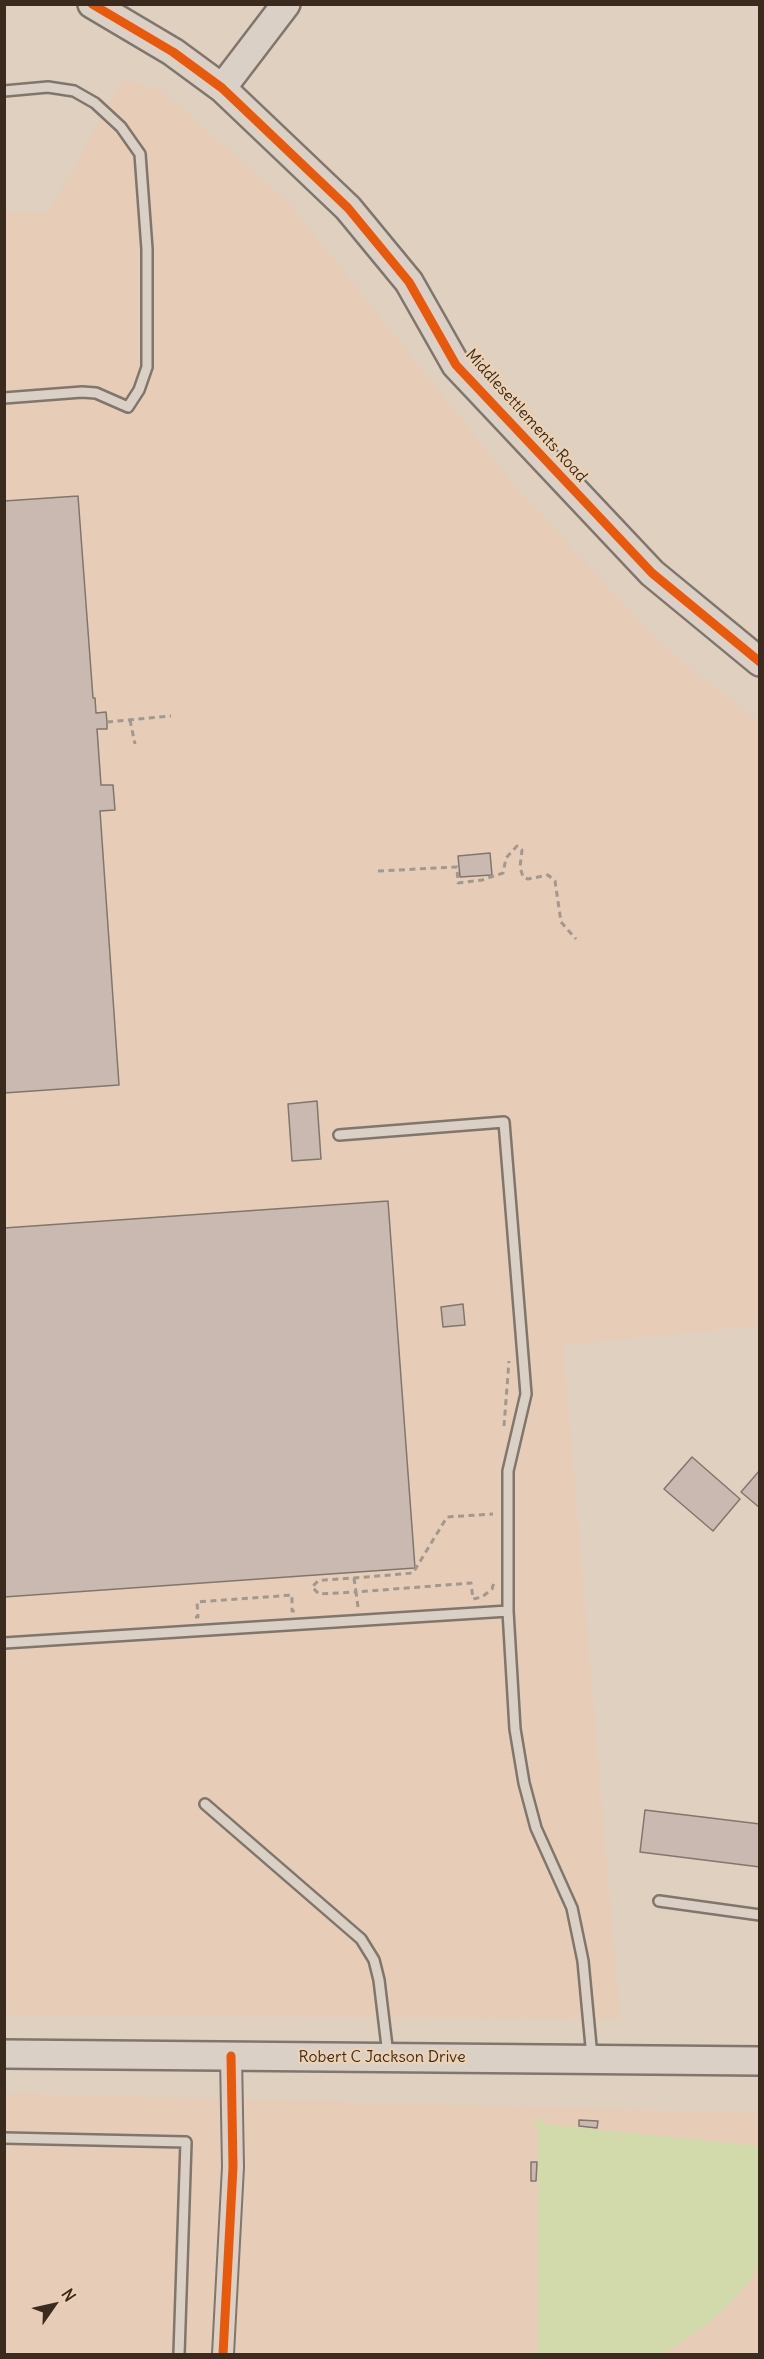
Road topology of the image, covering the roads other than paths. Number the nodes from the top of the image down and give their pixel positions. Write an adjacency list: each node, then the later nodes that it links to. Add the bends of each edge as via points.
1 (93, 4): 3 (street, Middlesettlements Road, via 173,52)
2 (286, 4): 3 (street)
3 (222, 88): 6 (street, Middlesettlements Road, via 348,208 409,282 456,365 506,420 652,573)
4 (4, 91): 5 (lane, via 48,87 74,91 95,103 121,127 140,154 147,249 147,367 128,407 96,393)
5 (4, 398)
6 (759, 662)
7 (339, 1135): 8 (lane, via 504,1122 526,1394 508,1471)
8 (508, 1611): 9 (lane); 16 (lane, via 515,1728 524,1783 536,1828 572,1908 583,1960)
9 (4, 1643)
10 (205, 1804): 15 (lane, via 361,1939 374,1960 379,1980)
11 (659, 1901): 12 (lane)
12 (759, 1915)
13 (4, 2054): 14 (street, Robert C Jackson Drive)
14 (231, 2056): 15 (street, Robert C Jackson Drive); 20 (street, via 233,2167)
15 (388, 2058): 16 (street, Robert C Jackson Drive)
16 (592, 2059): 17 (street, Robert C Jackson Drive)
17 (759, 2061)
18 (4, 2138): 19 (lane, via 186,2142)
19 (179, 2355)
20 (223, 2355)

